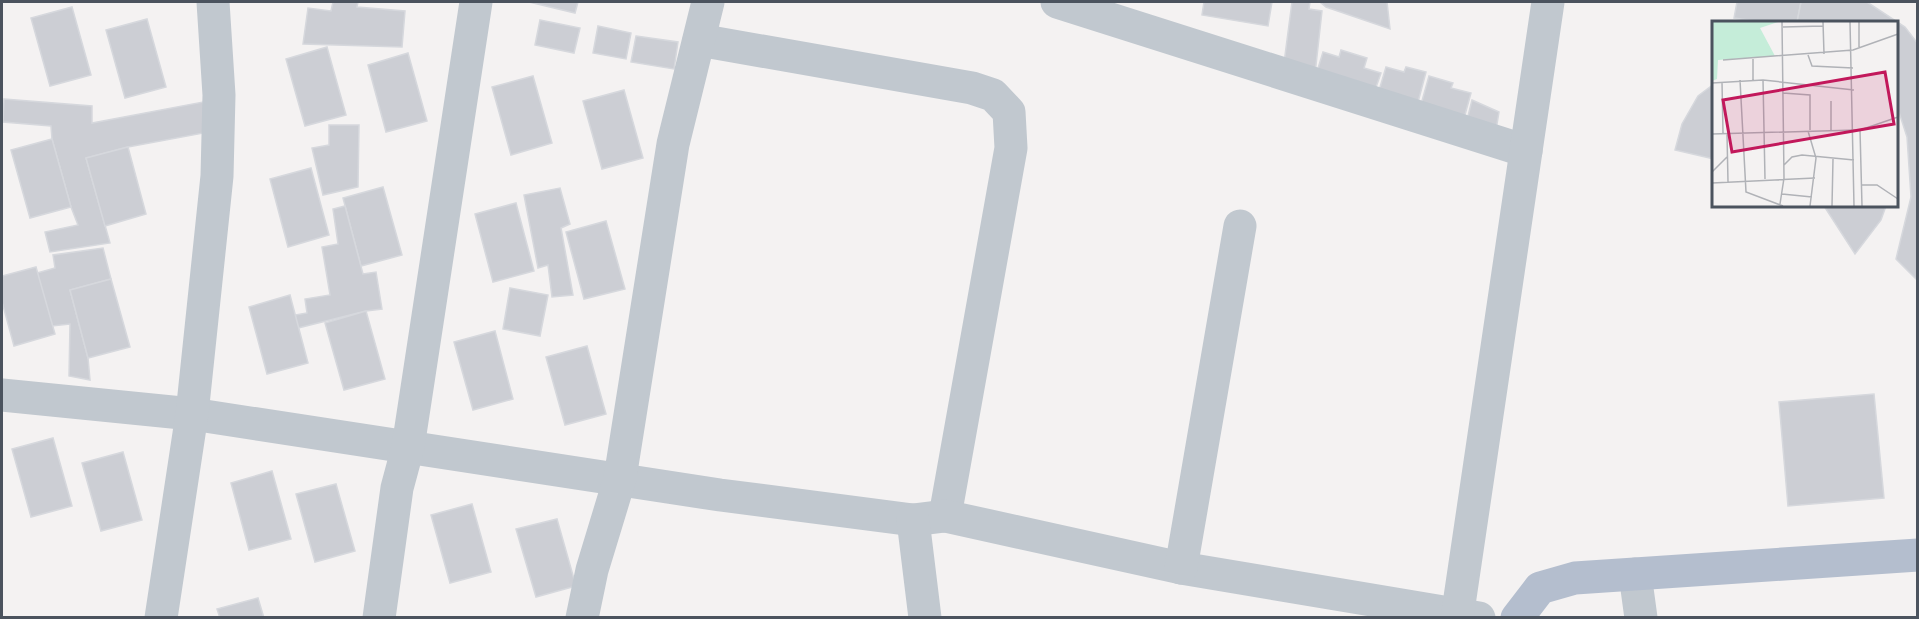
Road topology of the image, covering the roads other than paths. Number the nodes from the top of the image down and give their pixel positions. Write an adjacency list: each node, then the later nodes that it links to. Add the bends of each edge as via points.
1 (213, 2): 10 (street, via 219,95 218,176)
2 (476, 2): 11 (street)
3 (708, 2): 6 (street)
4 (1057, 2): 7 (street)
5 (1548, 2): 7 (street)
6 (699, 40): 12 (street, via 673,144); 13 (street, via 972,88 993,95 1009,112 1011,148)
7 (1526, 151): 17 (street)
8 (1240, 226): 15 (street)
9 (2, 396): 10 (street)
10 (192, 414): 11 (street); 18 (street)
11 (408, 447): 12 (street); 19 (street, via 397,488)
12 (620, 478): 13 (street, via 720,495); 20 (street)
13 (929, 518): 15 (street); 21 (street)
14 (1917, 555): 16 (main road)
15 (1181, 568): 17 (street)
16 (1635, 574): 22 (main road, via 1575,578 1540,588); 23 (street)
17 (1465, 616)
18 (161, 618)
19 (379, 618)
20 (582, 618)
21 (925, 618)
22 (1517, 618)
23 (1641, 618)

